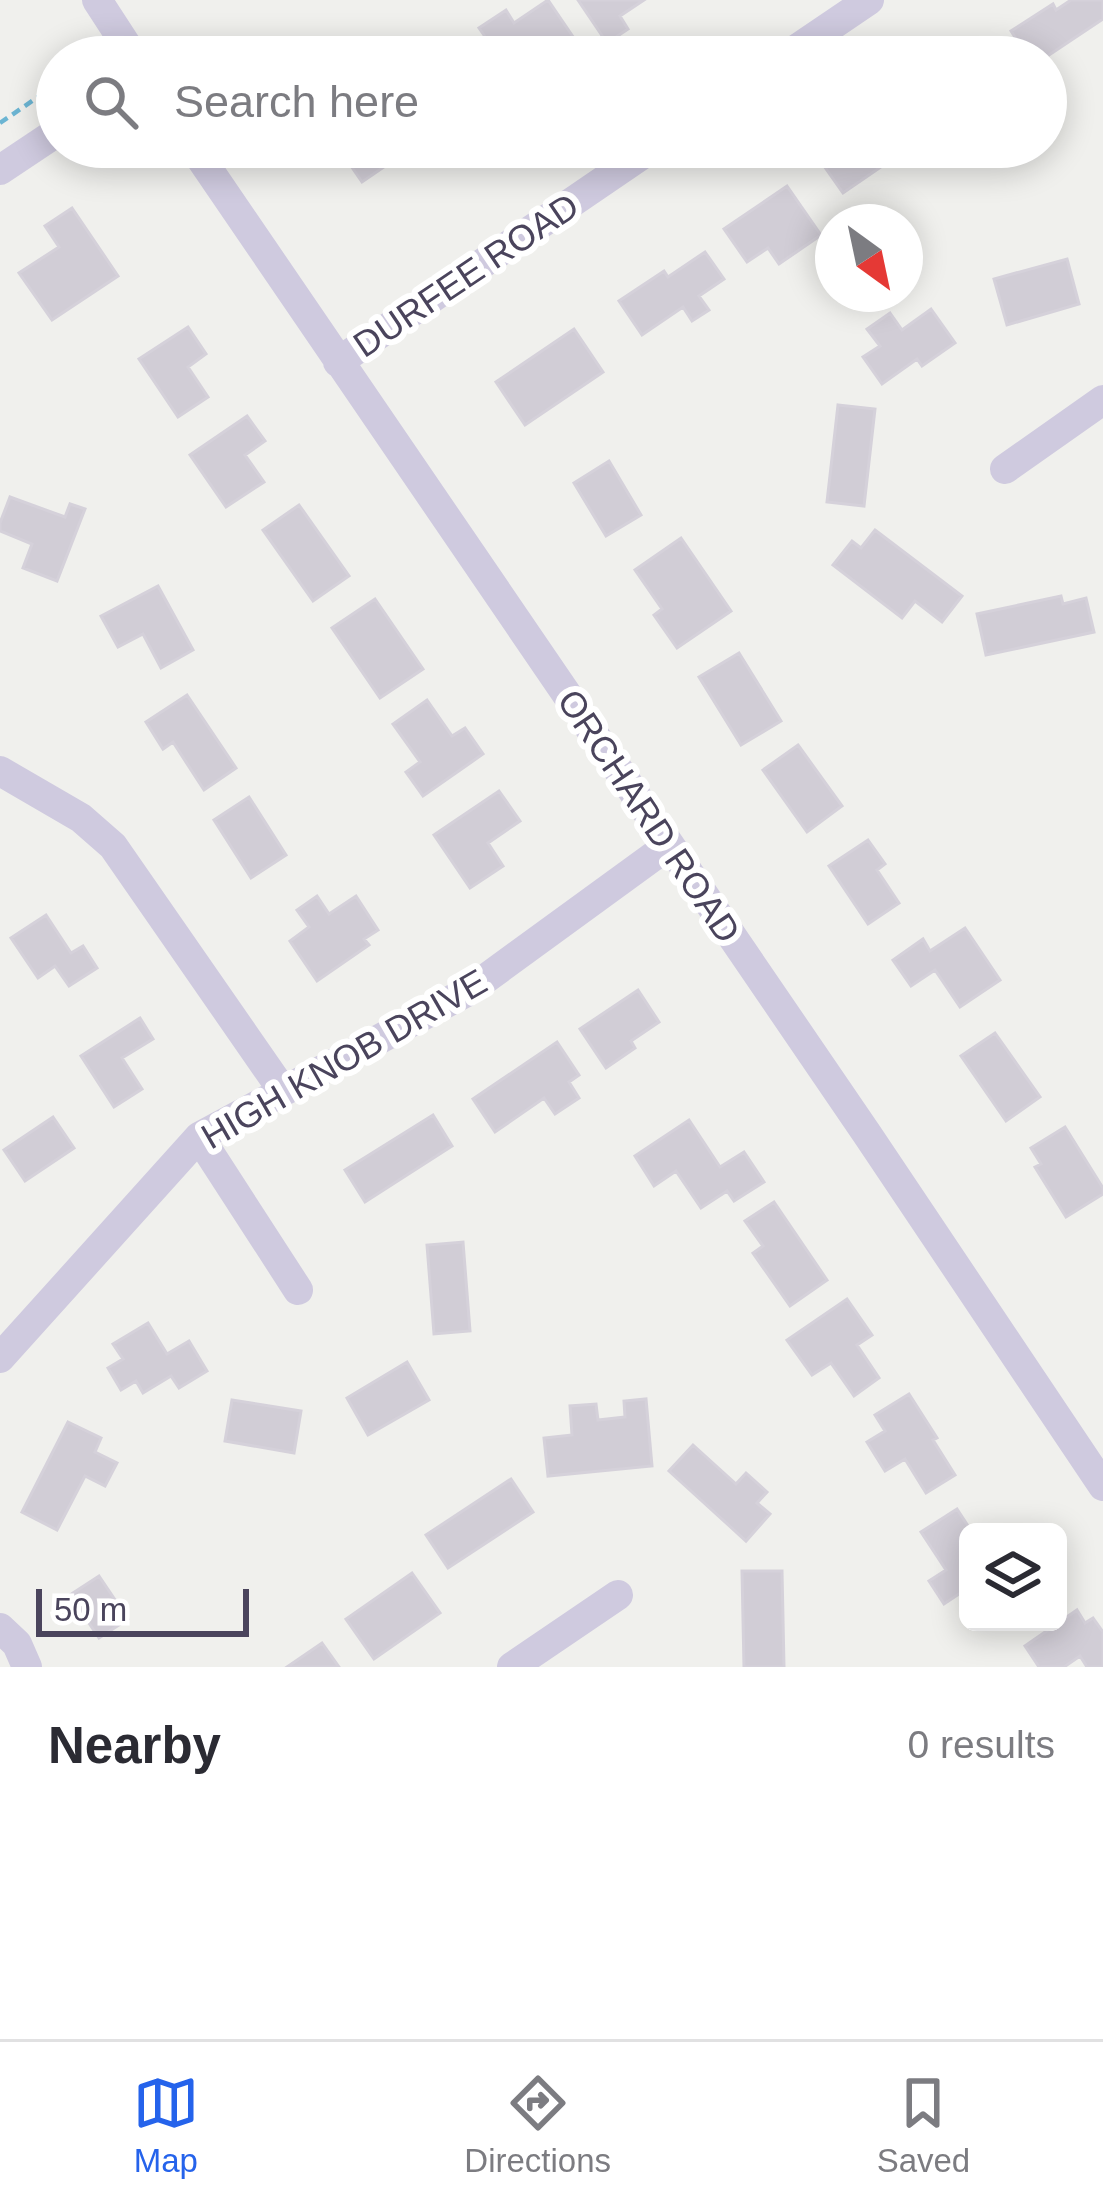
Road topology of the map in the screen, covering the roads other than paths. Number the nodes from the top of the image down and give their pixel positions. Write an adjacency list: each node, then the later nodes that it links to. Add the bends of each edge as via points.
1 (97, 0): 3 (street)
2 (869, 0): 4 (street)
3 (120, 36)
4 (816, 36)
5 (36, 146): 8 (street)
6 (207, 168): 9 (street, ORCHARD ROAD)
7 (622, 168): 9 (street, DURFEE ROAD)
8 (0, 170)
9 (338, 362): 13 (street, ORCHARD ROAD)
10 (1103, 400): 11 (street)
11 (1005, 469)
12 (0, 771): 14 (street, via 113,846)
13 (669, 845): 14 (street, HIGH KNOB DRIVE, via 470,990); 18 (street, ORCHARD ROAD)
14 (283, 1091): 15 (street, HIGH KNOB DRIVE)
15 (199, 1137): 16 (street); 17 (street, HIGH KNOB DRIVE)
16 (298, 1290)
17 (0, 1358)
18 (1103, 1486)
19 (618, 1594): 22 (street)
20 (0, 1628): 21 (street)
21 (26, 1667)
22 (512, 1667)

